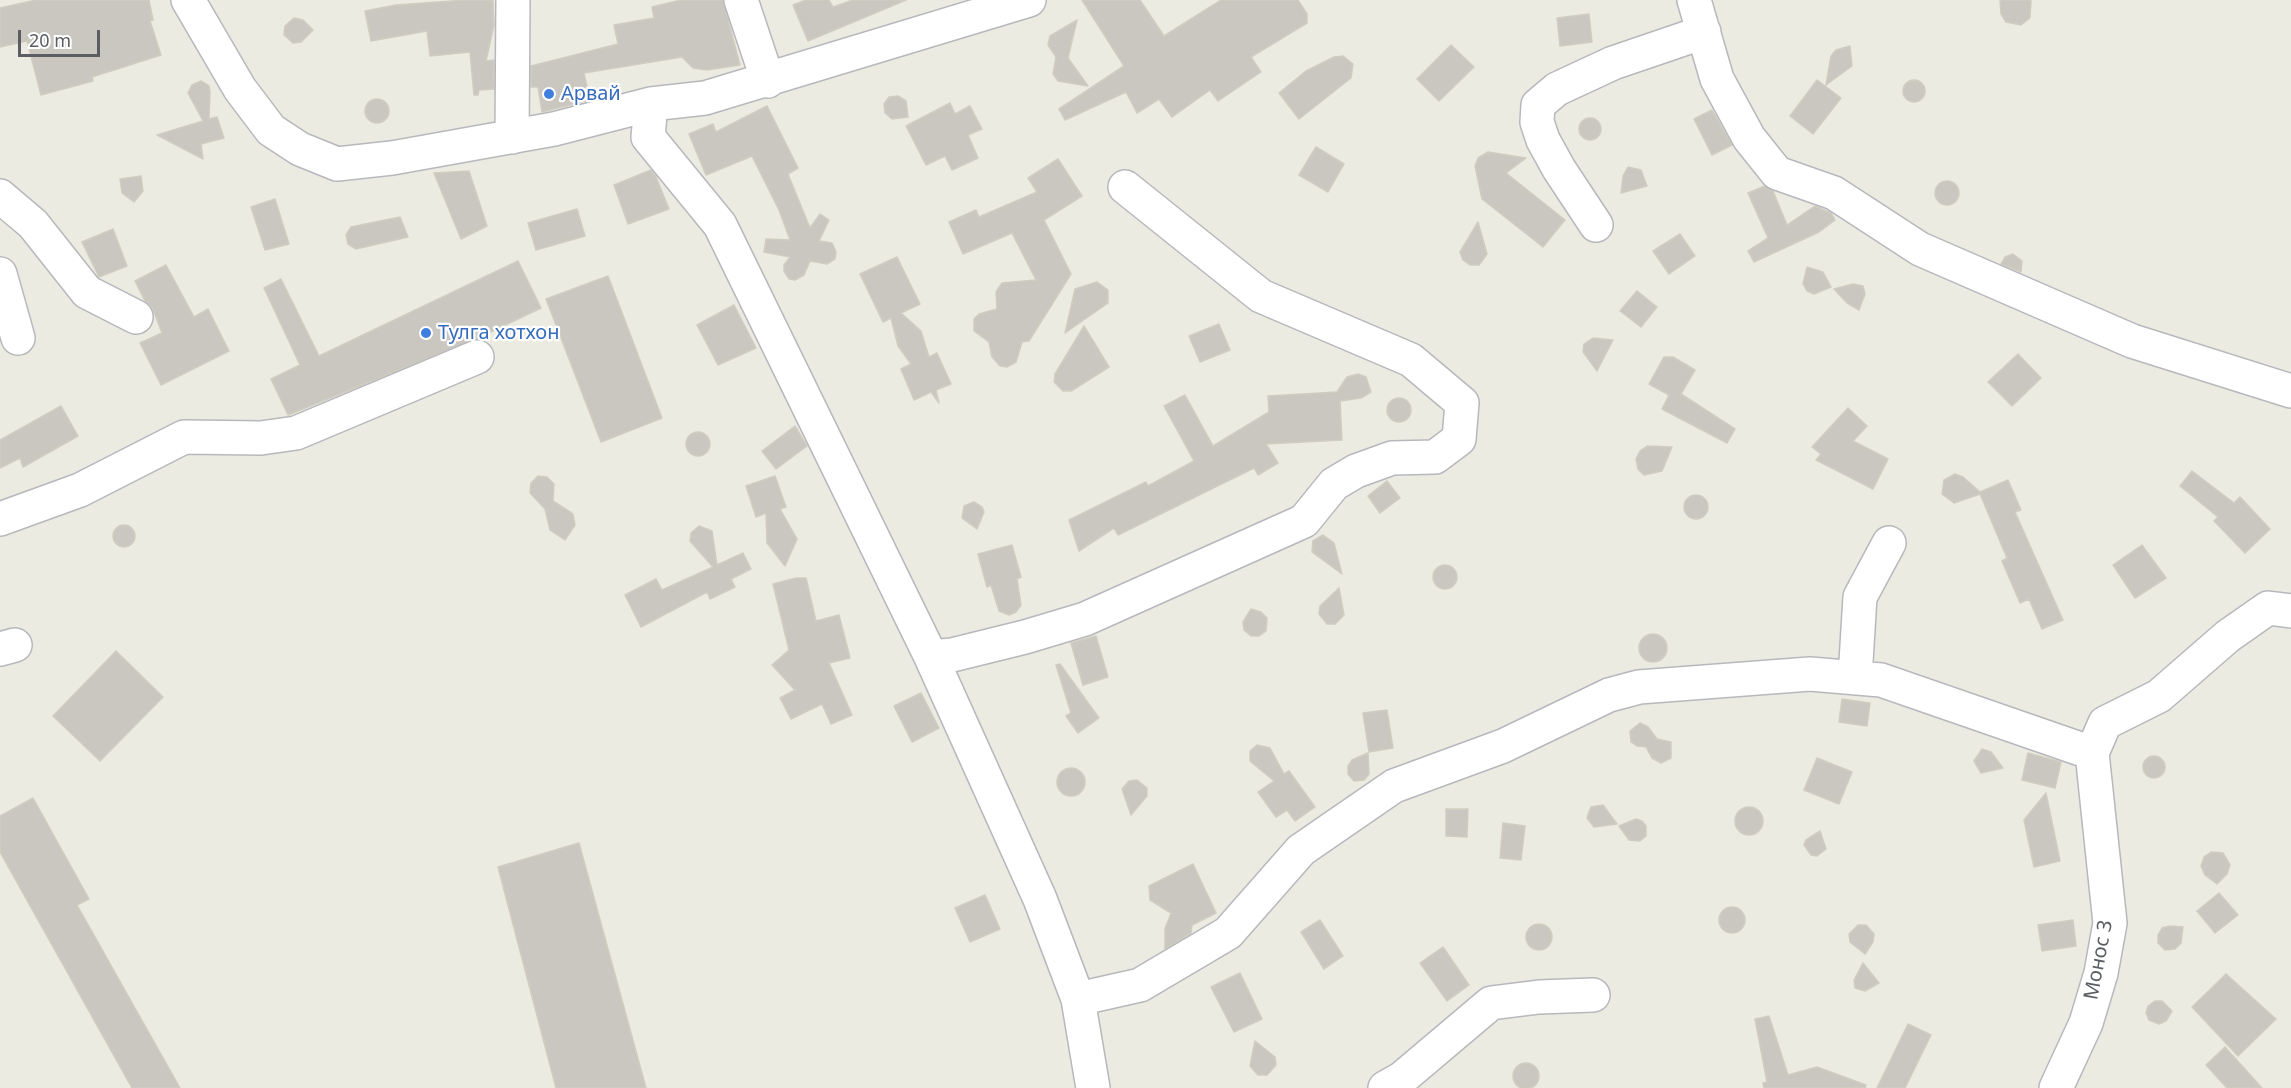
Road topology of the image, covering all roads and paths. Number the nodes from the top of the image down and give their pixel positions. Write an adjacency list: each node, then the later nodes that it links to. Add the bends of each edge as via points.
1 (188, 0): 9 (street, via 246,97 271,130 300,149 337,164)
2 (513, 0): 9 (street)
3 (741, 0): 7 (street)
4 (1694, 0): 6 (street)
5 (1026, 1): 7 (street)
6 (1704, 32): 12 (street, via 1613,63 1557,89 1538,105 1537,122 1543,140); 17 (street, via 1717,79 1749,138 1777,173 1834,193 1920,249 2132,341)
7 (768, 81): 8 (street, via 705,98)
8 (651, 104): 9 (street); 21 (street, via 648,137 720,225)
9 (512, 137)
10 (1125, 187): 21 (street, via 1261,296 1411,360 1462,403 1459,439 1435,457 1392,458 1356,471 1334,484 1304,521 1086,619 1025,638)
11 (4, 193): 14 (street, via 87,292)
12 (1596, 225)
13 (0, 274): 15 (street)
14 (136, 317)
15 (18, 338)
16 (477, 357): 18 (street, via 296,434 261,438 184,437 80,490)
17 (2291, 392)
18 (0, 519)
19 (1889, 543): 22 (street, via 1860,597)
20 (2291, 611): 23 (street, via 2268,608 2228,636 2159,696 2105,723)
21 (931, 657): 25 (street, via 1040,899)
22 (1855, 678): 23 (street, via 1881,680); 25 (street, via 1810,674 1639,687 1609,695 1503,746 1394,786 1301,850 1228,933 1140,985)
23 (2092, 753): 28 (street, Монос 3, via 2110,923 2086,1023)
24 (1593, 995): 27 (street, via 1539,996 1491,1003)
25 (1078, 999): 26 (street)
26 (1093, 1088)
27 (1385, 1088)
28 (2056, 1088)

